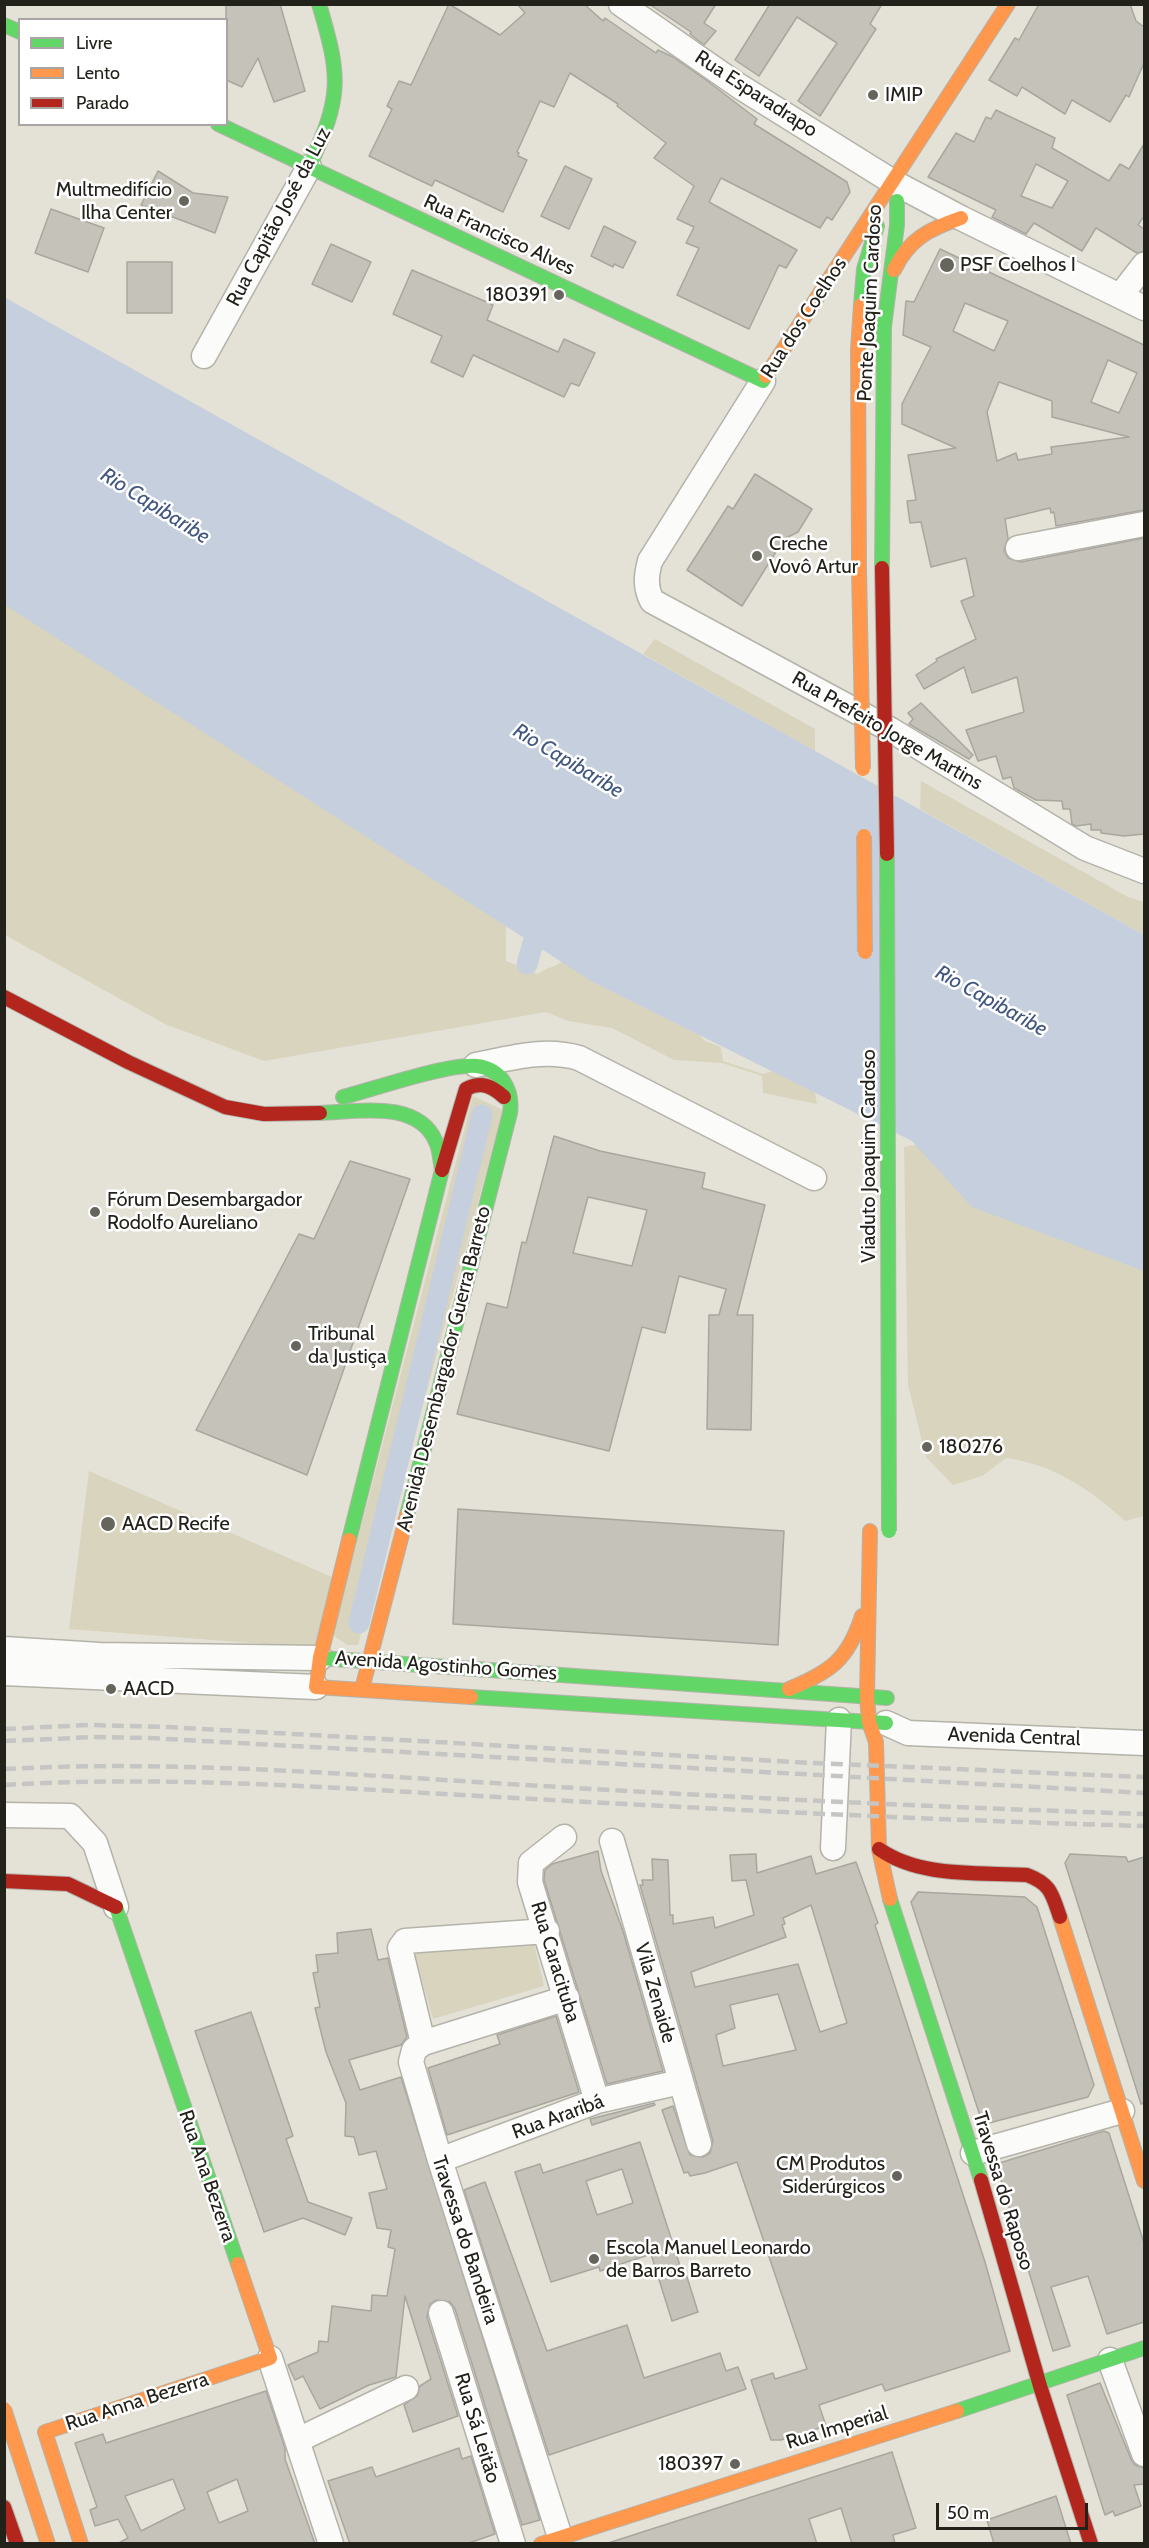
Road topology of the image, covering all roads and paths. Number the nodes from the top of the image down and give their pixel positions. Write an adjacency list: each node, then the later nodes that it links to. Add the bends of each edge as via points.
1 (319, 4): 7 (main road, Rua Capitão José da Luz, via 336,66 336,97 329,124)
2 (621, 4): 8 (street, Rua Esparadrapo, via 739,86)
3 (1008, 4): 8 (main road, Rua dos Coelhos)
4 (4, 25): 5 (main road)
5 (18, 31)
6 (222, 126): 7 (main road, Rua Francisco Alves)
7 (309, 167): 19 (street, Rua Capitão José da Luz); 21 (main road, Rua Francisco Alves)
8 (893, 182): 9 (street, Rua Esparadrapo); 11 (main road, Ponte Joaquim Cardoso, via 899,211); 16 (main road, Rua dos Coelhos); 17 (main road, Ponte Joaquim Cardoso, via 867,251)
9 (960, 218): 11 (main road, via 928,229 913,239); 12 (street, Rua Esparadrapo)
10 (1144, 265): 12 (street)
11 (887, 285): 25 (main road, Ponte Joaquim Cardoso)
12 (1120, 296): 13 (street, Rua Esparadrapo)
13 (1144, 308)
14 (823, 318): 16 (main road)
15 (847, 321): 17 (main road, via 857,333)
16 (793, 335): 18 (main road); 22 (main road, Rua dos Coelhos)
17 (858, 349): 27 (main road, Ponte Joaquim Cardoso, bridge)
18 (764, 352)
19 (204, 356)
20 (744, 358): 21 (main road)
21 (723, 362): 22 (main road, Rua Francisco Alves)
22 (763, 381): 26 (street, Rua dos Coelhos, via 650,561)
23 (1144, 524): 24 (street)
24 (1018, 548)
25 (882, 568): 38 (main road, Viaduto Joaquim Cardoso, bridge, via 888,891)
26 (646, 576): 29 (street, Rua Prefeito Jorge Martins, via 652,601 891,730 1085,848)
27 (863, 780)
28 (864, 827): 30 (main road, bridge)
29 (1144, 871)
30 (866, 970)
31 (4, 997): 34 (main road, via 225,1107 264,1114)
32 (476, 1065): 33 (main road, Avenida Desembargador Guerra Barreto, via 501,1076 511,1094); 34 (main road); 36 (street, via 547,1052 579,1058)
33 (511, 1109): 35 (main road, via 504,1095 485,1084 466,1089); 42 (main road, Avenida Desembargador Guerra Barreto)
34 (283, 1112): 35 (main road, via 397,1110 425,1126 436,1142)
35 (442, 1170): 41 (main road)
36 (814, 1178)
37 (870, 1525): 39 (main road)
38 (889, 1537)
39 (868, 1572): 46 (main road, via 863,1612 852,1645 832,1669); 47 (main road)
40 (4, 1649): 41 (street, Avenida Agostinho Gomes, via 99,1655)
41 (320, 1658): 42 (main road, Avenida Agostinho Gomes); 44 (main road)
42 (369, 1660): 45 (main road, Avenida Desembargador Guerra Barreto); 46 (main road, Avenida Agostinho Gomes)
43 (4, 1673): 44 (street, Avenida Agostinho Gomes)
44 (316, 1687): 45 (main road, Avenida Agostinho Gomes)
45 (362, 1689): 48 (main road, Avenida Agostinho Gomes)
46 (785, 1690): 47 (main road, Avenida Agostinho Gomes)
47 (867, 1697): 49 (main road); 49 (main road, Avenida Agostinho Gomes, via 887,1692)
48 (839, 1720): 49 (main road, Avenida Agostinho Gomes); 54 (street)
49 (877, 1729): 50 (street, Avenida Central); 55 (main road)
50 (1144, 1743)
51 (4, 1815): 57 (street, Rua Ana Bezerra, via 70,1816 95,1843)
52 (564, 1837): 58 (street, Rua Caracituba, via 531,1863 529,1869)
53 (612, 1841): 61 (street, Vila Zenaide)
54 (833, 1848)
55 (879, 1849): 63 (main road, via 907,1866 1027,1875 1043,1881 1052,1893); 65 (main road, Travessa do Raposo, via 897,1926)
56 (4, 1881): 57 (main road, via 68,1884)
57 (116, 1907): 70 (main road, Rua Ana Bezerra)
58 (547, 1931): 59 (street, Rua Caracituba); 60 (street, via 405,1941 400,1948)
59 (567, 1998): 60 (street); 62 (street, Rua Caracituba)
60 (423, 2043): 66 (street, Travessa do Bandeira, via 414,2050 411,2062)
61 (680, 2082): 62 (street, Rua Araribá); 64 (street, Vila Zenaide)
62 (597, 2101): 66 (street, Rua Araribá)
63 (1122, 2111): 65 (street); 67 (main road)
64 (699, 2144)
65 (973, 2153): 72 (main road, Travessa do Raposo)
66 (440, 2160): 80 (street, Travessa do Bandeira)
67 (1144, 2181)
68 (441, 2313): 85 (street, Rua Sá Leitão)
69 (1144, 2348): 71 (main road, Rua Imperial)
70 (270, 2358): 75 (main road, Rua Anna Bezerra); 76 (street, Rua Ana Bezerra)
71 (1110, 2360): 72 (main road, Rua Imperial); 78 (street)
72 (1040, 2386): 80 (main road, Rua Imperial); 86 (main road, Travessa do Raposo)
73 (406, 2388): 76 (street)
74 (4, 2409): 82 (main road, bridge)
75 (45, 2432): 77 (street, Rua Anna Bezerra); 83 (main road)
76 (298, 2440): 84 (street, Rua Ana Bezerra)
77 (4, 2445)
78 (1144, 2454)
79 (4, 2507): 81 (main road)
80 (550, 2540)
81 (17, 2544)
82 (48, 2544)
83 (81, 2544)
84 (331, 2544)
85 (513, 2544)
86 (1091, 2544)

